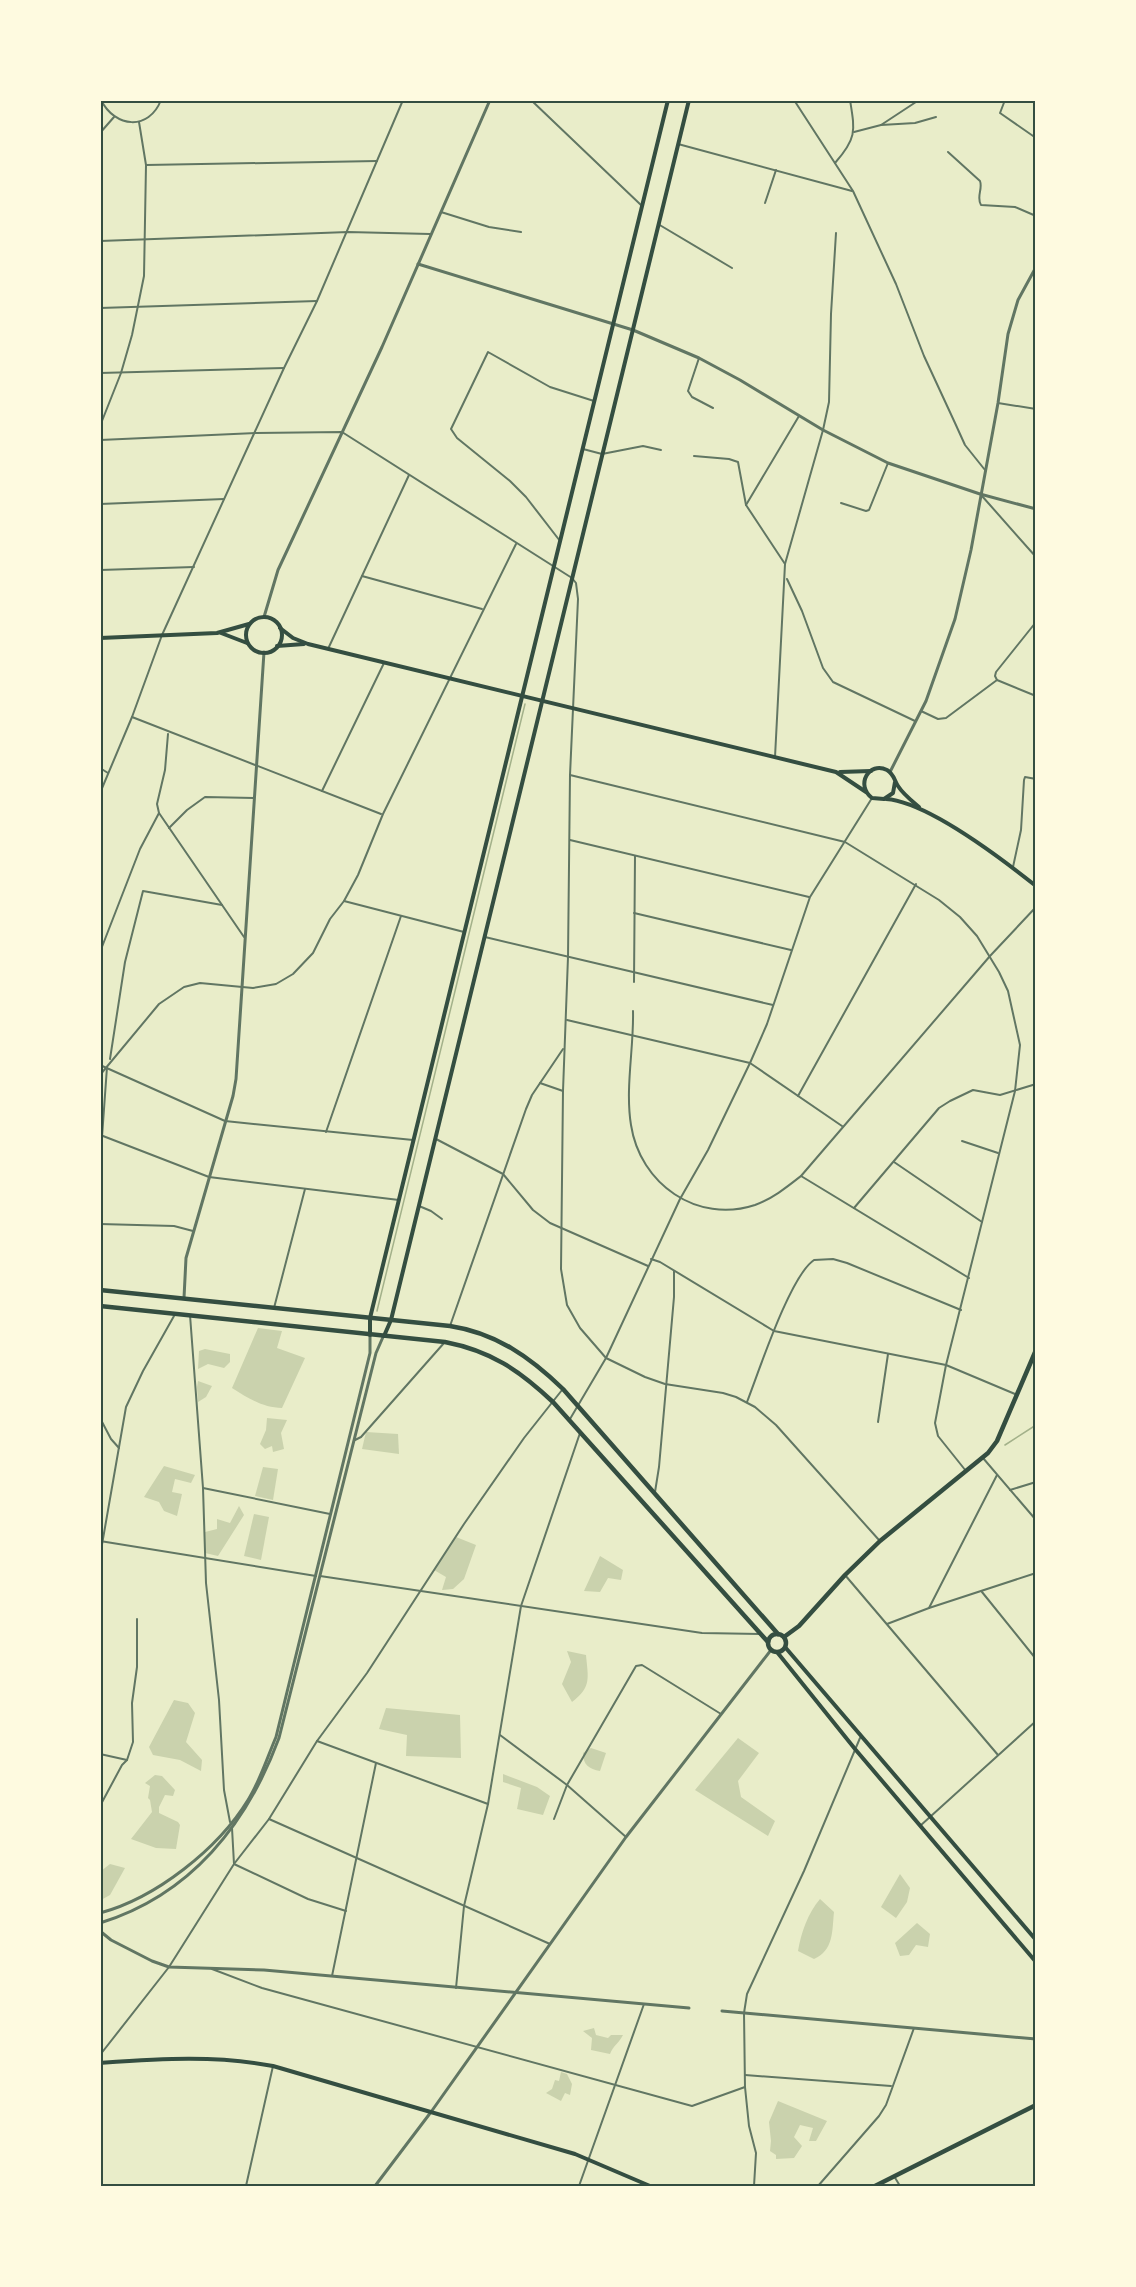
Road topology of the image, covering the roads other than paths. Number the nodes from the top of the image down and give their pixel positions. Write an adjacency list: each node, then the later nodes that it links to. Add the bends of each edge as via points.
1 (101, 100): 12 (street)
2 (161, 100): 14 (street, via 154,114)
3 (403, 100): 21 (street)
4 (490, 100): 28 (street)
5 (531, 100): 27 (street)
6 (668, 100): 27 (main road)
7 (688, 100): 19 (main road)
8 (794, 100): 22 (street)
9 (850, 100): 16 (street)
10 (919, 100): 15 (street)
11 (1005, 100): 18 (street, via 1000,113)
12 (114, 117): 14 (street); 17 (street)
13 (936, 117): 15 (street)
14 (139, 122): 23 (street)
15 (880, 125): 16 (street)
16 (854, 132): 22 (street)
17 (100, 133)
18 (1035, 138)
19 (678, 144): 24 (street); 30 (main road)
20 (948, 152): 29 (street, via 980,180 981,205 1015,207)
21 (377, 161): 23 (street); 31 (street)
22 (836, 163): 25 (street)
23 (146, 165): 35 (street)
24 (776, 170): 25 (street); 26 (street)
25 (853, 192): 64 (street, via 965,445)
26 (765, 203)
27 (642, 206): 43 (main road)
28 (441, 212): 32 (street); 34 (street)
29 (1035, 216)
30 (658, 224): 39 (street); 44 (main road)
31 (348, 232): 34 (street); 35 (street); 40 (street)
32 (521, 232)
33 (836, 233): 55 (street, via 829,402)
34 (431, 234): 37 (street)
35 (145, 240): 36 (street); 41 (street, via 146,263)
36 (100, 241)
37 (418, 264): 43 (street); 56 (street)
38 (1035, 267): 50 (street, via 1010,324)
39 (732, 268)
40 (317, 301): 41 (street); 46 (street)
41 (139, 307): 42 (street); 48 (street)
42 (100, 308)
43 (614, 324): 44 (street); 49 (main road)
44 (633, 330): 45 (street); 61 (main road)
45 (699, 358): 51 (street, via 688,391); 53 (street)
46 (284, 368): 48 (street); 57 (street)
47 (100, 373): 48 (street)
48 (121, 373): 54 (street)
49 (594, 402): 59 (main road); 72 (street, via 550,387 488,352 451,429 526,497)
50 (999, 403): 52 (street); 64 (street)
51 (713, 408)
52 (1035, 409)
53 (799, 416): 55 (street); 70 (street)
54 (100, 426)
55 (824, 430): 63 (street); 75 (street)
56 (342, 432): 57 (street); 65 (street); 83 (street, via 278,570)
57 (256, 433): 58 (street); 67 (street)
58 (100, 440)
59 (583, 449): 61 (street); 72 (main road)
60 (661, 450): 61 (street, via 643,446)
61 (602, 454): 81 (main road)
62 (694, 456): 70 (street, via 738,462)
63 (888, 463): 66 (street); 68 (street, via 870,510)
64 (985, 470): 66 (street)
65 (409, 474): 73 (street); 79 (street)
66 (980, 494): 71 (street); 74 (street); 102 (street, via 955,619)
67 (225, 499): 69 (street); 76 (street)
68 (841, 503)
69 (100, 504)
70 (746, 505): 75 (street)
71 (1035, 508)
72 (560, 541): 77 (main road)
73 (516, 544): 77 (street); 82 (street)
74 (1035, 557)
75 (785, 564): 80 (street)
76 (194, 567): 78 (street); 88 (street)
77 (554, 568): 81 (street); 98 (main road)
78 (100, 570)
79 (362, 576): 82 (street); 93 (street)
80 (786, 577): 104 (street, via 832,682); 106 (street)
81 (572, 579): 100 (main road); 101 (street, via 578,599)
82 (482, 609): 96 (street)
83 (264, 617): 85 (main road); 86 (main road, via 274,620)
84 (1035, 622): 97 (street, via 996,672)
85 (249, 624): 87 (main road); 90 (main road)
86 (280, 628): 91 (main road); 92 (main road)
87 (217, 633): 88 (main road); 90 (main road)
88 (162, 635): 89 (main road); 103 (street)
89 (100, 638)
90 (249, 644): 94 (main road)
91 (308, 644): 92 (main road); 93 (main road)
92 (277, 645): 94 (main road)
93 (328, 649): 95 (main road)
94 (264, 652): 107 (street)
95 (384, 663): 96 (main road); 116 (street)
96 (449, 678): 98 (main road); 124 (street)
97 (997, 680): 99 (street); 102 (street, via 946,718 938,719)
98 (522, 695): 100 (main road); 138 (main road)
99 (1035, 696)
100 (542, 701): 101 (main road); 140 (main road)
101 (573, 708): 106 (main road); 113 (street)
102 (921, 711): 104 (street)
103 (132, 717): 105 (street); 112 (street)
104 (916, 722): 111 (street)
105 (169, 733): 107 (street); 123 (street, via 157,804)
106 (775, 757): 110 (main road)
107 (256, 766): 116 (street); 119 (street)
108 (100, 768): 112 (street)
109 (871, 771): 110 (main road); 111 (main road); 117 (main road, via 864,780)
110 (836, 772): 117 (main road)
111 (890, 772): 115 (main road)
112 (108, 774): 118 (street)
113 (570, 775): 126 (street); 127 (street)
114 (1035, 779): 129 (street, via 1023,780 1021,830)
115 (895, 782): 121 (main road, via 894,791); 122 (main road)
116 (322, 791): 124 (street)
117 (866, 792): 120 (main road)
118 (100, 793)
119 (254, 798): 125 (street, via 205,797); 139 (street)
120 (872, 798): 121 (main road); 127 (street)
121 (886, 799): 122 (main road)
122 (922, 809): 129 (main road)
123 (159, 813): 125 (street); 142 (street, via 140,849)
124 (383, 814): 133 (street)
125 (170, 828): 134 (street)
126 (570, 840): 128 (street); 144 (street)
127 (845, 842): 130 (street); 132 (street)
128 (635, 856): 132 (street); 136 (street)
129 (1013, 867): 131 (main road)
130 (916, 884): 143 (street, via 960,917); 162 (street)
131 (1035, 886)
132 (810, 897): 141 (street)
133 (344, 901): 137 (street); 147 (street, via 313,953 293,974 276,984)
134 (222, 905): 139 (street); 153 (street, via 143,891 125,962)
135 (1035, 907): 143 (street)
136 (634, 913): 141 (street); 145 (street)
137 (401, 916): 138 (street); 165 (street)
138 (465, 932): 168 (main road)
139 (245, 937): 147 (street)
140 (485, 937): 144 (street); 167 (main road)
141 (791, 950): 148 (street)
142 (101, 951)
143 (990, 956): 161 (street, via 1008,991 1016,1019 1020,1045); 164 (street)
144 (568, 957): 145 (street); 150 (street)
145 (634, 973): 146 (street); 148 (street)
146 (634, 982)
147 (242, 988): 153 (street, via 200,983 184,987 159,1004); 163 (street, via 236,1079)
148 (773, 1005): 154 (street)
149 (633, 1011): 151 (street)
150 (566, 1020): 151 (street); 152 (street)
151 (634, 1035): 154 (street); 177 (street, via 629,1110 634,1141 656,1181)
152 (564, 1047): 158 (street); 160 (street)
153 (110, 1062): 156 (street)
154 (750, 1063): 162 (street); 177 (street)
155 (100, 1065): 156 (street)
156 (107, 1067): 157 (street); 163 (street); 166 (street)
157 (100, 1075)
158 (540, 1083): 160 (street); 173 (street, via 526,1109)
159 (1035, 1084): 161 (street)
160 (563, 1091): 184 (street)
161 (1015, 1091): 170 (street); 171 (street, via 1000,1095 973,1090 950,1101 939,1108)
162 (798, 1096): 164 (street)
163 (225, 1121): 165 (street); 175 (street)
164 (842, 1126): 174 (street)
165 (326, 1132): 168 (street)
166 (103, 1136): 172 (street); 175 (street)
167 (436, 1138): 173 (street); 179 (main road)
168 (413, 1140): 178 (main road)
169 (962, 1141): 170 (street)
170 (998, 1153): 182 (street)
171 (894, 1162): 180 (street); 182 (street)
172 (100, 1165)
173 (503, 1174): 184 (street, via 533,1210); 199 (street)
174 (801, 1176): 177 (street, via 752,1206 715,1209); 180 (street)
175 (209, 1177): 176 (street); 185 (street)
176 (305, 1190): 178 (street); 193 (street)
177 (680, 1199): 186 (street)
178 (399, 1200): 197 (main road)
179 (419, 1206): 181 (street); 198 (main road)
180 (854, 1208): 189 (street)
181 (442, 1219)
182 (982, 1222): 189 (street)
183 (100, 1224): 185 (street)
184 (562, 1229): 187 (street); 206 (street, via 562,1282 567,1305 583,1333)
185 (193, 1230): 191 (street, via 186,1258)
186 (651, 1259): 187 (street); 188 (street)
187 (648, 1266): 206 (street)
188 (674, 1271): 200 (street); 208 (street)
189 (969, 1278): 194 (street)
190 (100, 1290): 191 (main road)
191 (184, 1299): 193 (main road)
192 (100, 1306): 195 (main road)
193 (274, 1308): 197 (main road)
194 (961, 1310): 200 (street, via 847,1263 823,1258 814,1260 802,1272); 207 (street)
195 (175, 1313): 196 (main road); 219 (street, via 129,1400)
196 (190, 1315): 201 (main road); 224 (street)
197 (370, 1318): 198 (main road); 201 (main road)
198 (391, 1320): 199 (main road); 202 (main road)
199 (450, 1326): 209 (main road, via 508,1345)
200 (774, 1331): 205 (street); 212 (street)
201 (370, 1335): 202 (main road); 227 (street, via 370,1353)
202 (383, 1337): 203 (main road); 218 (street)
203 (445, 1342): 211 (main road, via 491,1356 519,1373); 218 (street)
204 (1035, 1350): 210 (main road)
205 (888, 1354): 207 (street); 216 (street)
206 (606, 1358): 208 (street); 213 (street)
207 (946, 1365): 210 (street); 221 (street, via 935,1431)
208 (665, 1384): 212 (street, via 723,1393); 226 (street)
209 (563, 1389): 211 (street); 213 (main road)
210 (1017, 1395): 220 (main road, via 997,1441)
211 (553, 1402): 215 (main road); 236 (street)
212 (747, 1402): 230 (street, via 776,1425)
213 (578, 1406): 215 (street); 226 (main road)
214 (100, 1418): 219 (street)
215 (570, 1420): 217 (main road)
216 (878, 1422)
217 (581, 1432): 238 (street); 242 (main road)
218 (355, 1440): 235 (street)
219 (119, 1448): 229 (street)
220 (983, 1458): 221 (main road); 222 (street)
221 (966, 1471): 230 (main road)
222 (997, 1475): 225 (street); 239 (street)
223 (1035, 1482): 225 (street)
224 (203, 1488): 227 (street); 232 (street)
225 (1010, 1490): 228 (street)
226 (654, 1493): 243 (main road)
227 (330, 1514): 235 (street)
228 (1035, 1520)
229 (102, 1541): 231 (street); 232 (street)
230 (880, 1541): 234 (main road)
231 (100, 1556)
232 (205, 1558): 235 (street); 266 (street)
233 (1035, 1573): 237 (street)
234 (845, 1575): 241 (street); 244 (main road)
235 (318, 1576): 236 (street); 266 (street, via 276,1737 254,1790); 268 (street, via 279,1738 257,1791)
236 (420, 1592): 238 (street); 254 (street)
237 (982, 1592): 239 (street); 249 (street)
238 (520, 1606): 242 (street, via 702,1633); 252 (street)
239 (928, 1608): 241 (street)
240 (137, 1619): 258 (street, via 133,1742)
241 (887, 1624): 257 (street)
242 (760, 1634): 245 (main road)
243 (778, 1634): 244 (main road); 245 (main road)
244 (784, 1638): 246 (main road)
245 (768, 1642): 247 (main road)
246 (785, 1647): 248 (main road); 253 (main road)
247 (771, 1650): 248 (main road); 250 (street)
248 (777, 1652): 255 (main road)
249 (1035, 1659)
250 (721, 1714): 260 (street, via 639,1665); 269 (street)
251 (1035, 1721): 257 (street)
252 (500, 1735): 260 (street); 261 (street)
253 (861, 1736): 255 (street); 263 (main road)
254 (317, 1741): 259 (street); 264 (street)
255 (855, 1749): 267 (main road); 288 (street, via 752,1982)
256 (100, 1754): 258 (street)
257 (998, 1755): 263 (street)
258 (127, 1760): 262 (street)
259 (376, 1763): 261 (street); 270 (street)
260 (567, 1785): 265 (street); 269 (street)
261 (488, 1804): 272 (street)
262 (100, 1806)
263 (929, 1817): 267 (street); 277 (main road)
264 (269, 1819): 270 (street); 271 (street)
265 (554, 1819)
266 (230, 1822): 274 (street, via 174,1877 153,1891)
267 (920, 1826): 279 (main road)
268 (232, 1828): 271 (street); 275 (street, via 178,1884 141,1907)
269 (626, 1837): 278 (street)
270 (357, 1858): 272 (street); 273 (street)
271 (234, 1864): 273 (street, via 294,1893); 280 (street)
272 (464, 1906): 278 (street); 283 (street)
273 (346, 1911): 282 (street)
274 (100, 1913)
275 (100, 1923)
276 (100, 1931): 280 (street)
277 (1035, 1940)
278 (550, 1944): 284 (street)
279 (1035, 1962)
280 (169, 1967): 281 (street); 292 (street)
281 (209, 1968): 282 (street); 291 (street, via 262,1988)
282 (333, 1976): 283 (street)
283 (456, 1988): 284 (street)
284 (514, 1994): 285 (street); 291 (street)
285 (644, 2004): 286 (street); 296 (street)
286 (689, 2008)
287 (722, 2011): 288 (street)
288 (744, 2013): 289 (street); 295 (street)
289 (914, 2028): 290 (street); 297 (street)
290 (1035, 2039)
291 (478, 2046): 296 (street); 300 (street)
292 (100, 2055)
293 (100, 2063): 294 (main road, via 209,2058)
294 (273, 2066): 300 (main road); 303 (street)
295 (746, 2074): 297 (street); 298 (street)
296 (615, 2084): 298 (street, via 692,2106); 301 (street)
297 (891, 2086): 308 (street, via 879,2116)
298 (745, 2087): 307 (street, via 756,2153)
299 (1035, 2105): 302 (main road)
300 (431, 2112): 301 (main road); 304 (street)
301 (589, 2159): 305 (street); 306 (main road)
302 (894, 2176): 309 (main road); 310 (street)
303 (246, 2187)
304 (375, 2187)
305 (579, 2187)
306 (650, 2187)
307 (754, 2187)
308 (818, 2187)
309 (875, 2187)
310 (900, 2187)

